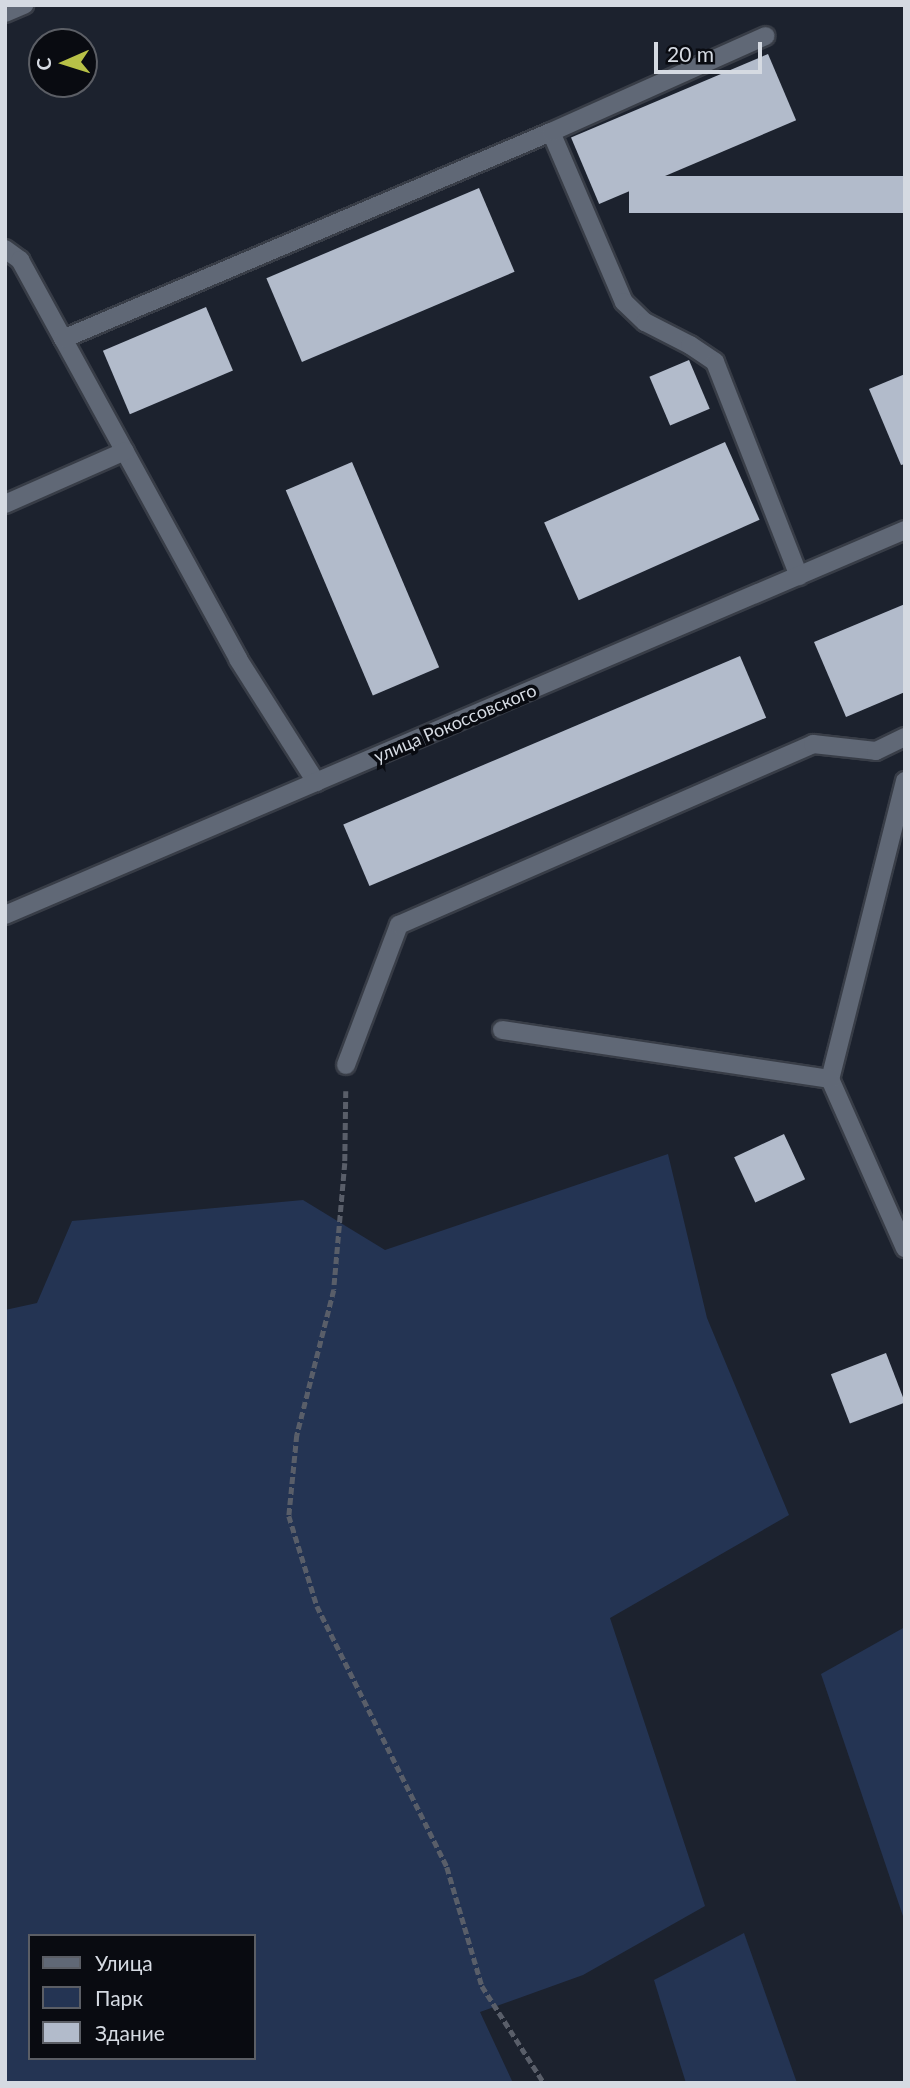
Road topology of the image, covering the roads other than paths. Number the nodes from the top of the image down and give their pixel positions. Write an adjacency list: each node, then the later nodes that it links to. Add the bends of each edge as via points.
1 (24, 5): 2 (street)
2 (5, 13)
3 (766, 36): 4 (street)
4 (551, 132): 6 (street); 10 (street, via 624,302 645,322 715,362)
5 (5, 249): 6 (street, via 20,260)
6 (63, 339): 7 (street)
7 (125, 451): 8 (street); 13 (street, via 238,659)
8 (5, 504)
9 (905, 530): 10 (street, улица Рокоссовского)
10 (799, 576): 13 (street, улица Рокоссовского)
11 (905, 737): 16 (street, via 876,751 813,744 399,925)
12 (905, 781): 17 (street)
13 (316, 782): 14 (street, улица Рокоссовского)
14 (5, 915)
15 (502, 1030): 17 (street)
16 (346, 1065)
17 (830, 1079): 18 (street)
18 (905, 1248)

